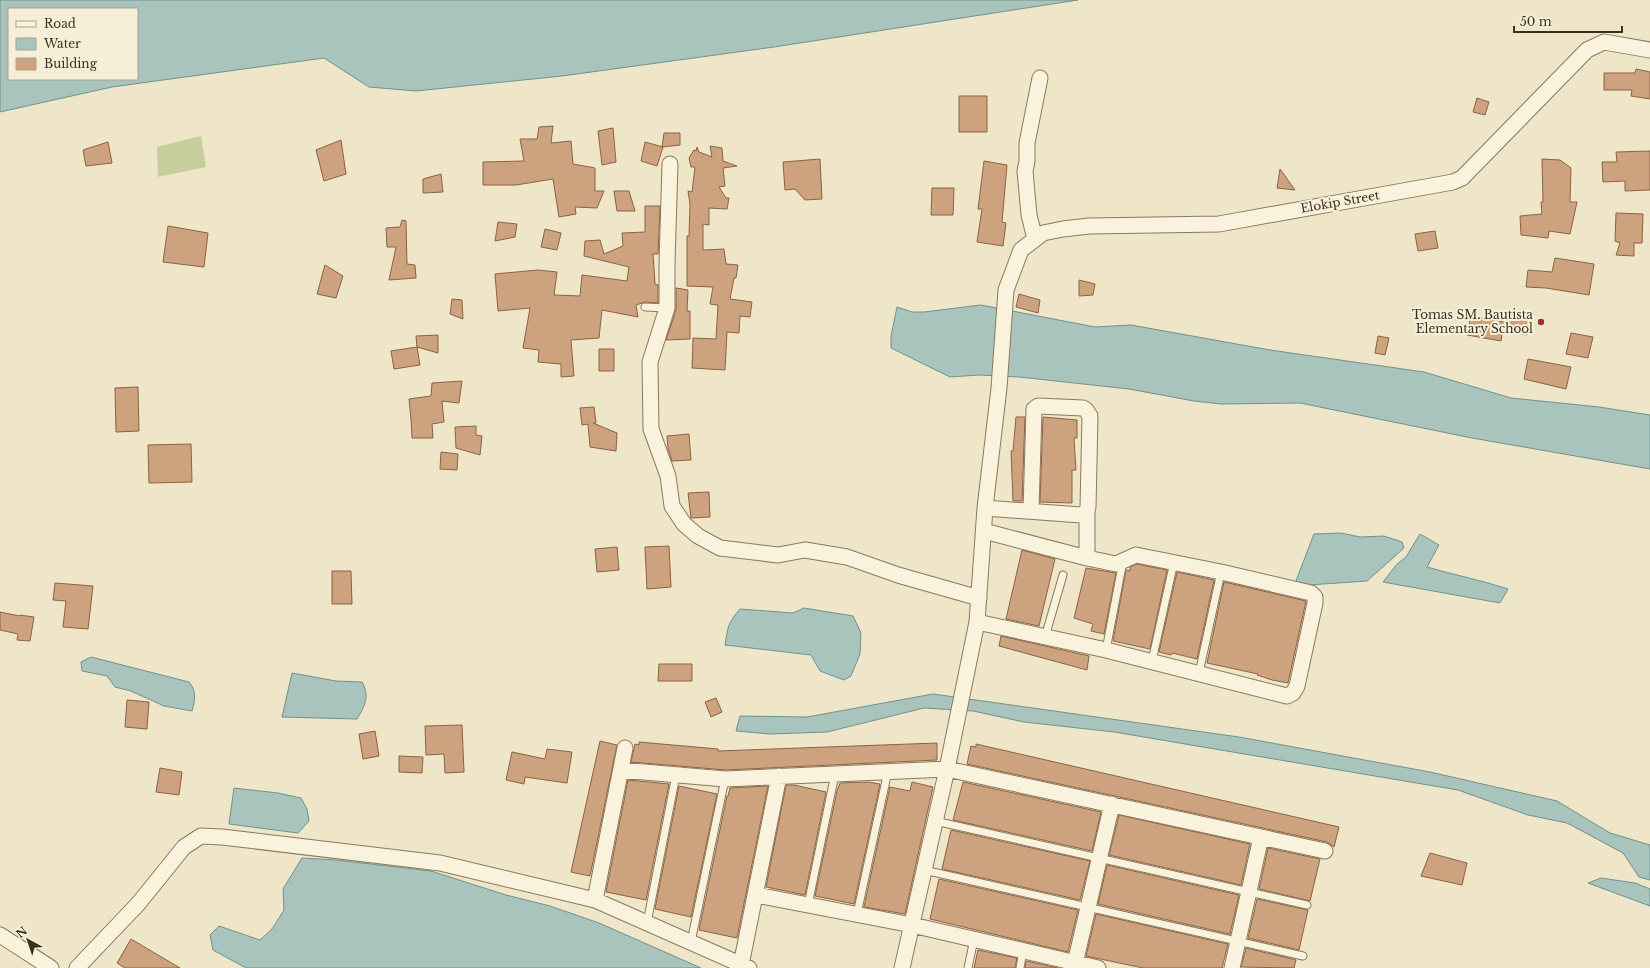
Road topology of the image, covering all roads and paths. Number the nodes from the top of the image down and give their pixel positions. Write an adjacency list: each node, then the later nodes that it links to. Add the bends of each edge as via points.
1 (1650, 50): 4 (street, Elokip Street, via 1604,42 1587,50 1462,178 1453,182 1219,224 1089,226 1043,233)
2 (1040, 78): 4 (street, via 1027,143 1025,171 1029,215)
3 (670, 164): 6 (street)
4 (1035, 240): 7 (street, Elokip Street, via 1021,250 1006,290 999,388)
5 (645, 307): 6 (lane)
6 (667, 308): 16 (street, via 650,362 651,429 668,476 672,506 684,524 698,536 720,548 778,556 805,550 847,557 898,575)
7 (985, 508): 8 (street); 10 (street, Elokip Street)
8 (1031, 511): 9 (street, via 1081,515); 9 (street, via 1034,409 1038,406 1083,408 1090,416)
9 (1087, 512): 11 (street)
10 (984, 531): 11 (street); 16 (street, Elokip Street)
11 (1087, 558): 12 (street, via 1116,564)
12 (1124, 560): 13 (street, via 1136,555); 19 (lane)
13 (1174, 562): 14 (street); 20 (lane)
14 (1220, 572): 21 (lane); 21 (street, via 1311,593 1315,596 1315,603 1297,686 1292,693 1287,696)
15 (1063, 574): 18 (lane)
16 (979, 598): 17 (street, Elokip Street)
17 (977, 622): 18 (street); 23 (street, Elokip Street)
18 (1045, 637): 19 (street)
19 (1106, 650): 20 (street)
20 (1152, 661): 21 (street)
21 (1199, 673)
22 (625, 748): 24 (street)
23 (947, 769): 25 (street); 30 (street); 31 (street, Elokip Street)
24 (621, 770): 27 (street); 38 (street)
25 (888, 771): 26 (street); 42 (lane)
26 (835, 774): 28 (street); 39 (lane)
27 (676, 775): 29 (street); 43 (lane)
28 (779, 776): 29 (street); 37 (street)
29 (725, 779): 47 (lane)
30 (1112, 804): 32 (street); 34 (street)
31 (935, 821): 34 (lane); 35 (street, Elokip Street)
32 (1262, 837): 33 (street); 36 (street)
33 (1325, 851)
34 (1099, 858): 36 (lane); 41 (street)
35 (924, 870): 41 (lane); 44 (street, Elokip Street)
36 (1250, 892): 40 (lane); 48 (street)
37 (756, 895): 39 (street); 52 (street)
38 (595, 900): 43 (street); 54 (street, via 440,863 201,836 184,847 138,904)
39 (808, 905): 42 (street)
40 (1307, 905)
41 (1088, 907): 48 (lane); 51 (street)
42 (857, 914): 44 (street)
43 (647, 923): 47 (street)
44 (912, 925): 46 (street); 55 (street, Elokip Street)
45 (0, 935): 53 (street)
46 (974, 939): 49 (street); 56 (lane)
47 (691, 942): 52 (street)
48 (1238, 942): 50 (lane); 59 (street)
49 (1024, 951): 51 (street); 57 (lane)
50 (1302, 956)
51 (1075, 965): 58 (street)
52 (745, 966)
53 (51, 968)
54 (76, 968)
55 (902, 968)
56 (968, 968)
57 (1020, 968)
58 (1098, 968)
59 (1232, 968)

